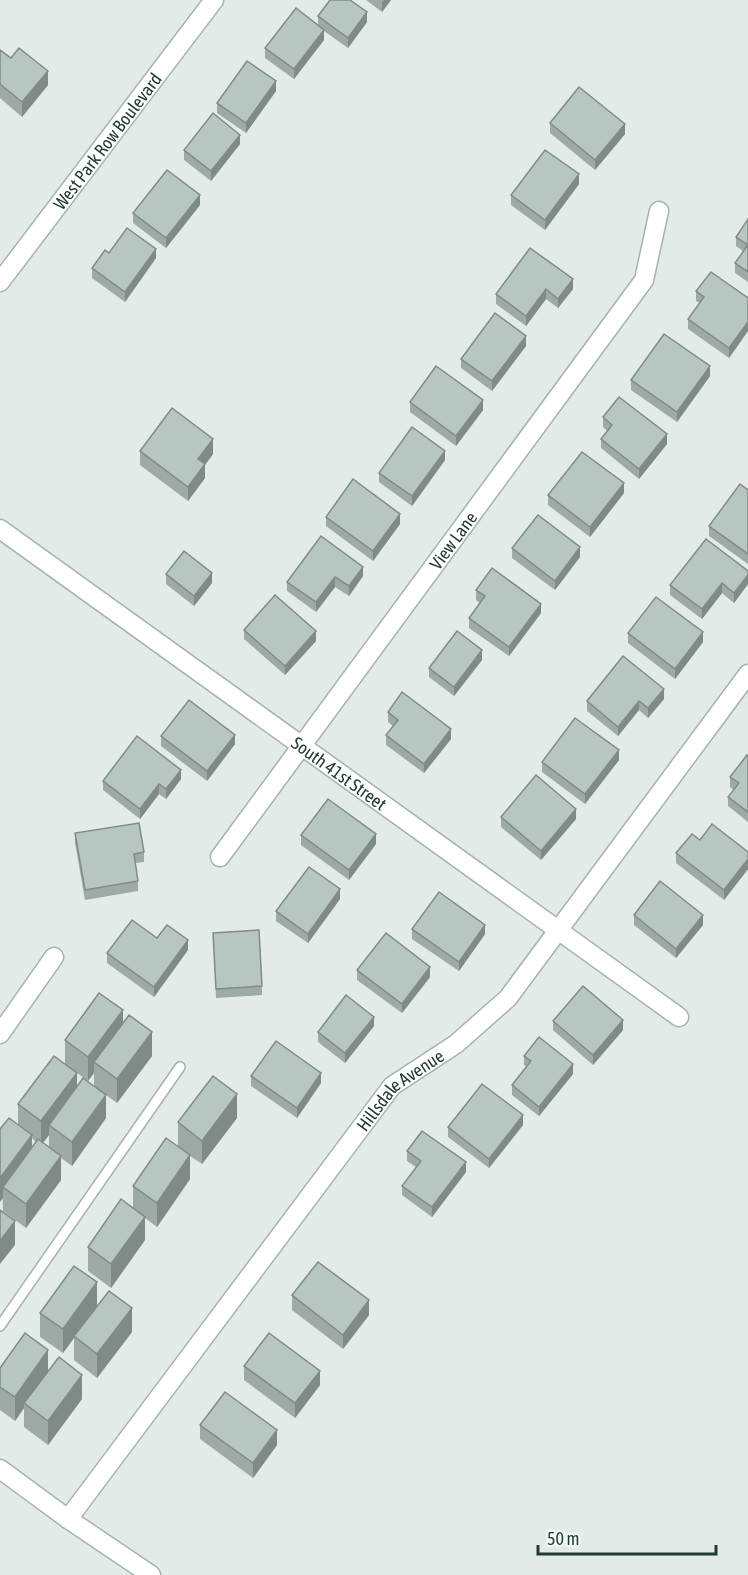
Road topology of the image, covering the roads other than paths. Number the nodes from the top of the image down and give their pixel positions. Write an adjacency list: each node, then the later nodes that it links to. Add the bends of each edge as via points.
1 (214, 0): 3 (street, West Park Row Boulevard)
2 (659, 211): 6 (street, View Lane, via 644,280)
3 (0, 282)
4 (0, 529): 6 (street, South 41st Street)
5 (748, 674): 8 (street, Hillsdale Avenue)
6 (302, 746): 7 (street, View Lane); 8 (street, South 41st Street)
7 (220, 856)
8 (559, 931): 10 (street, South 41st Street); 15 (street, Hillsdale Avenue, via 508,998 456,1044 392,1086)
9 (54, 957): 11 (street)
10 (679, 1017)
11 (0, 1034)
12 (180, 1067): 13 (lane)
13 (0, 1326)
14 (0, 1469): 15 (street)
15 (68, 1519): 16 (street)
16 (151, 1575)

